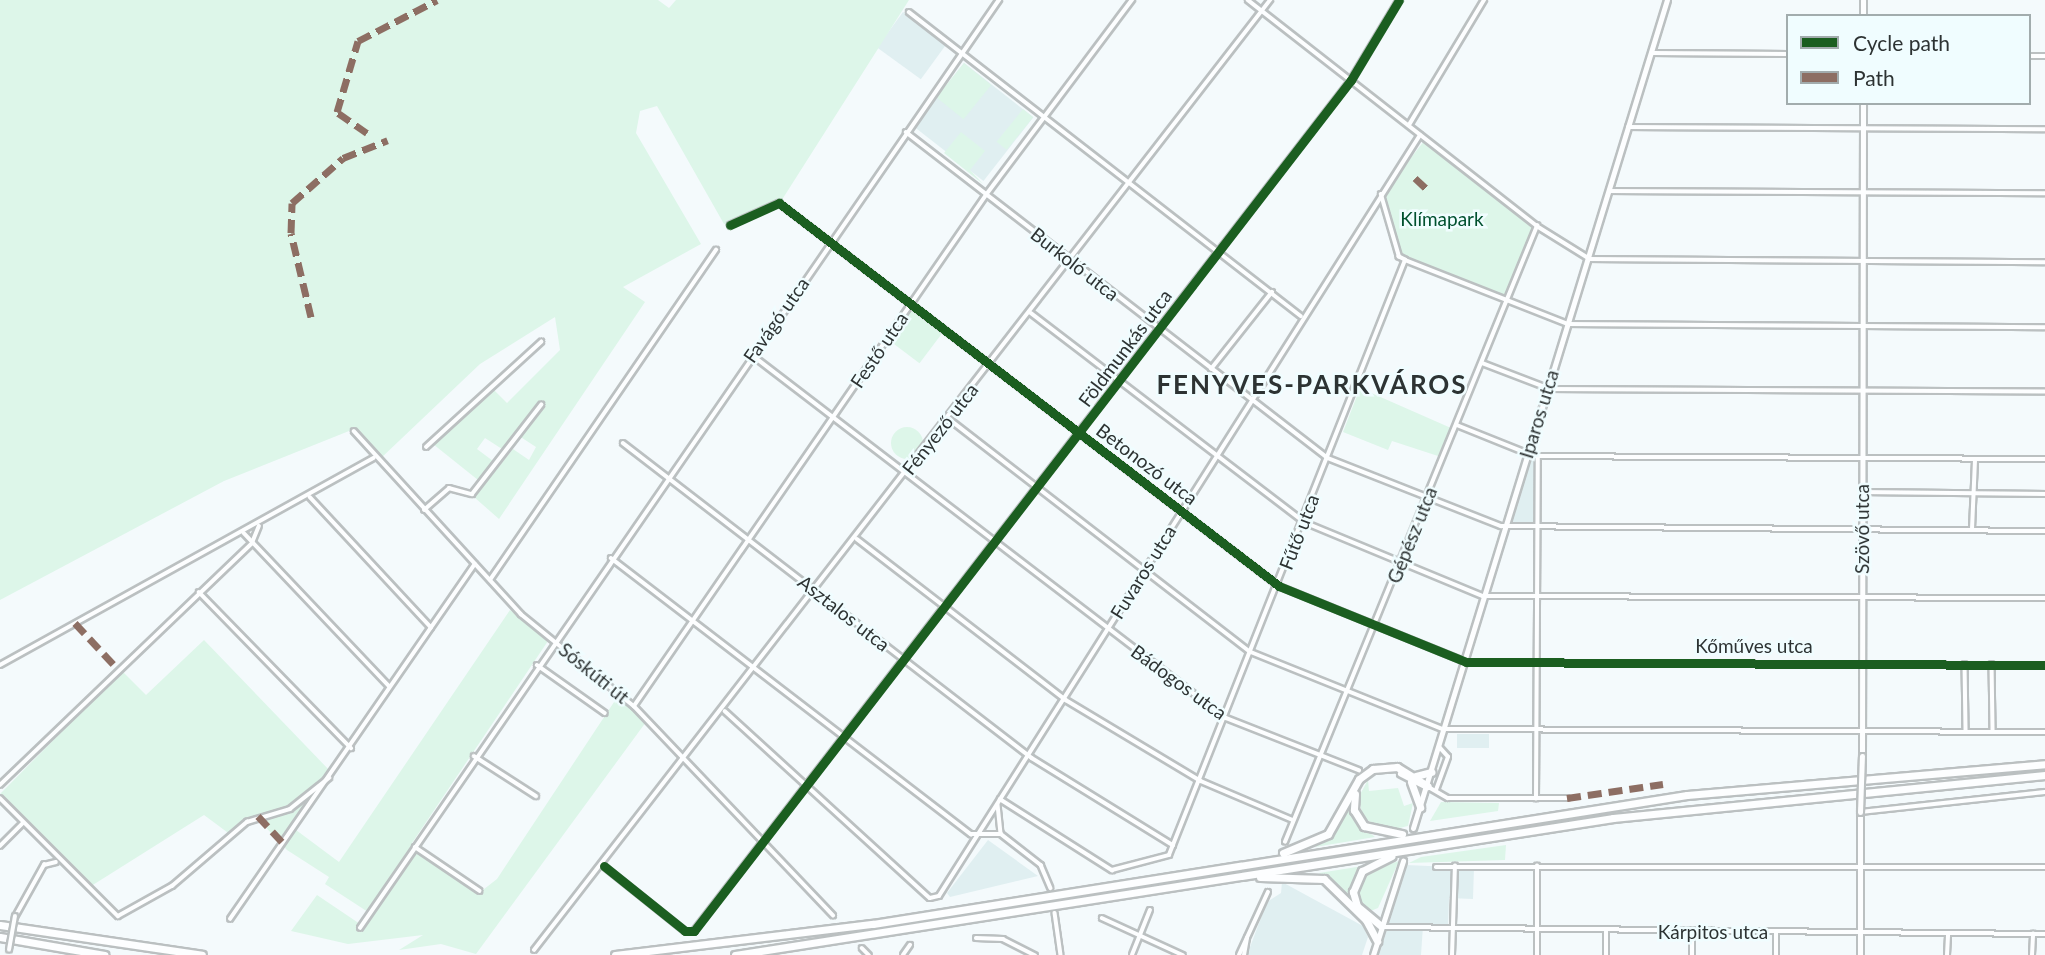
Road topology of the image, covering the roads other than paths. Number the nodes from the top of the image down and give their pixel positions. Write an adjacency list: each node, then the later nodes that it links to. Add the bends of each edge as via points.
1 (999, 0): 11 (street, Favágó utca)
2 (1132, 0): 15 (street, Festő utca)
3 (1248, 0): 9 (street)
4 (1270, 0): 9 (street, Fényező utca)
5 (1399, 0): 13 (street, Földmunkás utca)
6 (1484, 0): 16 (street)
7 (1667, 0): 10 (street, Iparos utca)
8 (909, 12): 11 (street)
9 (1263, 12): 13 (street); 22 (street, Fényező utca)
10 (1652, 53): 12 (street); 17 (street, Iparos utca)
11 (962, 54): 15 (street); 20 (street, Favágó utca)
12 (1786, 54)
13 (1351, 80): 16 (street); 32 (street, Földmunkás utca)
14 (1863, 105): 18 (street, Szövő utca)
15 (1042, 117): 22 (street); 26 (street, Festő utca)
16 (1409, 125): 21 (street)
17 (1628, 127): 18 (street); 23 (street, Iparos utca)
18 (1863, 127): 19 (street); 24 (street, Szövő utca)
19 (2045, 129)
20 (906, 132): 26 (street, Burkoló utca); 30 (street, Favágó utca)
21 (1420, 135): 27 (street, Fuvaros utca); 29 (street)
22 (1130, 184): 32 (street); 36 (street, Fényező utca)
23 (1609, 191): 24 (street); 33 (street, Iparos utca)
24 (1863, 191): 25 (street); 34 (street, Szövő utca)
25 (2045, 193)
26 (986, 195): 36 (street, Burkoló utca); 40 (street, Festő utca)
27 (1381, 195): 35 (street, via 1399,257); 42 (street, Fuvaros utca)
28 (730, 225): 30 (street, Betonozó utca, via 779,203)
29 (1536, 226): 33 (street); 39 (street, Gépész utca)
30 (829, 243): 40 (street, Betonozó utca); 48 (street, Favágó utca)
31 (716, 250): 99 (street)
32 (1219, 253): 38 (street); 46 (street, Földmunkás utca)
33 (1588, 257): 34 (street); 43 (street, Iparos utca)
34 (1863, 259): 37 (street); 44 (street, Szövő utca)
35 (1405, 260): 39 (street); 69 (street, Fűtő utca)
36 (1072, 261): 41 (street, Fényező utca); 46 (street, Burkoló utca)
37 (2045, 262)
38 (1272, 292): 42 (street); 51 (street)
39 (1507, 302): 43 (street); 49 (street, Gépész utca)
40 (909, 306): 50 (street, Betonozó utca); 58 (street, Festő utca)
41 (1031, 313): 50 (street, Fényező utca); 52 (street)
42 (1301, 316): 56 (street, Fuvaros utca)
43 (1568, 324): 44 (street); 53 (street, Iparos utca)
44 (1862, 326): 45 (street); 54 (street, Szövő utca)
45 (2045, 327)
46 (1160, 330): 51 (street, Burkoló utca); 52 (street, Földmunkás utca)
47 (541, 342): 64 (street)
48 (752, 355): 58 (street, Bádogos utca); 74 (street, Favágó utca)
49 (1482, 363): 53 (street); 60 (street, Gépész utca)
50 (988, 367): 59 (street, Fényező utca); 62 (street, Betonozó utca)
51 (1211, 369): 56 (street, Burkoló utca)
52 (1121, 383): 62 (street, Földmunkás utca); 66 (street)
53 (1546, 389): 54 (street); 65 (street, Iparos utca)
54 (1863, 391): 55 (street); 70 (street, Szövő utca)
55 (2045, 392)
56 (1251, 400): 66 (street, Fuvaros utca); 69 (street, Burkoló utca)
57 (541, 405): 81 (street, via 472,494 449,488)
58 (833, 417): 73 (street, Bádogos utca); 92 (street, Festő utca)
59 (949, 419): 73 (street, Fényező utca); 75 (street)
60 (1457, 425): 65 (street); 80 (street, Gépész utca)
61 (354, 432): 68 (street, Sóskúti út)
62 (1080, 435): 75 (street, Földmunkás utca); 82 (street, Betonozó utca)
63 (623, 443): 74 (street, Asztalos utca)
64 (426, 447)
65 (1526, 455): 67 (street); 85 (street, Iparos utca)
66 (1216, 457): 82 (street, Fuvaros utca); 83 (street)
67 (1538, 457): 70 (street); 87 (street)
68 (373, 458): 79 (street); 81 (street, Sóskúti út)
69 (1328, 458): 80 (street, Burkoló utca); 83 (street, Fűtő utca)
70 (1863, 458): 72 (street); 76 (street, Szövő utca)
71 (2045, 459): 72 (street)
72 (1975, 460): 77 (street)
73 (906, 474): 91 (street, Fényező utca); 94 (street, Bádogos utca)
74 (668, 477): 92 (street, Asztalos utca); 95 (street, Favágó utca)
75 (1038, 487): 94 (street, Földmunkás utca); 98 (street)
76 (1862, 492): 77 (street); 88 (street, Szövő utca)
77 (1975, 494): 78 (street); 86 (street)
78 (2045, 494)
79 (310, 496): 84 (street); 110 (street)
80 (1426, 498): 85 (street, Burkoló utca); 96 (street, Gépész utca)
81 (424, 510): 97 (street, Sóskúti út)
82 (1181, 513): 98 (street, Fuvaros utca); 100 (street, Betonozó utca)
83 (1304, 522): 96 (street); 100 (street, Fűtő utca)
84 (260, 524): 90 (street); 93 (street)
85 (1505, 527): 87 (street, Burkoló utca); 103 (street, Iparos utca)
86 (1972, 529): 88 (street, Burkoló utca); 89 (street, Burkoló utca)
87 (1536, 530): 88 (street, Burkoló utca); 104 (street)
88 (1861, 530): 105 (street, Szövő utca)
89 (2045, 531)
90 (244, 533): 93 (street); 120 (street)
91 (857, 539): 102 (street, Fényező utca); 107 (street)
92 (748, 540): 102 (street, Asztalos utca); 108 (street, Festő utca)
93 (252, 543): 101 (street); 124 (street)
94 (995, 543): 107 (street, Földmunkás utca); 111 (street, Bádogos utca)
95 (611, 558): 108 (street); 112 (street, Favágó utca)
96 (1401, 561): 103 (street); 109 (street, Gépész utca)
97 (475, 564): 99 (street, Sóskúti út); 110 (street)
98 (1144, 570): 111 (street, Fuvaros utca); 113 (street)
99 (490, 580): 112 (street, Sóskúti út)
100 (1279, 586): 109 (street, Betonozó utca); 113 (street, Fűtő utca)
101 (199, 592): 139 (street); 151 (street)
102 (817, 592): 114 (street, Asztalos utca); 123 (street, Fényező utca)
103 (1483, 596): 104 (street); 115 (street, Iparos utca)
104 (1536, 596): 105 (street); 116 (street)
105 (1863, 596): 106 (street); 117 (street, Szövő utca)
106 (2045, 598)
107 (946, 607): 114 (street, Földmunkás utca); 126 (street)
108 (692, 619): 123 (street); 127 (street, Festő utca)
109 (1376, 625): 115 (street, Betonozó utca); 125 (street, Gépész utca)
110 (431, 627): 124 (street)
111 (1107, 629): 126 (street, Fuvaros utca); 130 (street, Bádogos utca)
112 (553, 641): 121 (street, Favágó utca); 127 (street, Sóskúti út)
113 (1251, 652): 125 (street); 130 (street, Fűtő utca)
114 (905, 661): 137 (street, Földmunkás utca); 140 (street, Asztalos utca)
115 (1464, 661): 116 (street, Kőműves utca); 131 (street, Iparos utca)
116 (1535, 664): 117 (street, Kőműves utca); 132 (street)
117 (1863, 664): 118 (street, Kőműves utca); 133 (street, Szövő utca)
118 (1965, 664): 119 (street, Kőműves utca); 135 (street)
119 (1992, 664): 122 (street, Kőműves utca); 134 (street)
120 (0, 665)
121 (537, 665): 129 (street); 141 (street, Favágó utca)
122 (2045, 665)
123 (756, 669): 128 (street, Fényező utca); 137 (street)
124 (389, 686): 139 (street)
125 (1349, 691): 131 (street); 142 (street, Gépész utca)
126 (1064, 698): 140 (street, Fuvaros utca); 150 (street)
127 (634, 706): 143 (street, Sóskúti út)
128 (724, 710): 143 (street, Fényező utca); 153 (street)
129 (605, 713)
130 (1226, 718): 142 (street, Bádogos utca); 150 (street, Fűtő utca)
131 (1443, 729): 132 (street); 138 (street, Iparos utca)
132 (1536, 731): 133 (street); 159 (street)
133 (1863, 731): 135 (street); 162 (street, Szövő utca, bridge)
134 (1993, 731): 135 (street); 136 (street)
135 (1966, 732)
136 (2045, 732)
137 (845, 737): 153 (street, Földmunkás utca); 168 (street)
138 (1438, 747): 146 (street, Iparos utca); 154 (street, via 1448,757)
139 (352, 749): 148 (street)
140 (1029, 755): 158 (street, Fuvaros utca); 171 (street, Asztalos utca)
141 (474, 756): 156 (street); 173 (street, Favágó utca)
142 (1321, 758): 145 (street, Bádogos utca); 163 (street, Gépész utca)
143 (687, 759): 169 (street, Sóskúti út); 180 (street, Fényező utca)
144 (2045, 764): 166 (highway, via 1758,787)
145 (1359, 770)
146 (1431, 772): 149 (highway); 152 (street, Iparos utca)
147 (2045, 775): 175 (highway, via 1757,799)
148 (330, 777): 177 (street, via 290,808 247,822 193,869 124,915 108,914); 195 (street)
149 (1413, 777): 152 (highway); 161 (highway); 166 (highway, via 1388,770 1367,776 1354,798 1356,816 1378,833); 178 (highway, via 1390,765 1369,771 1317,842)
150 (1201, 781): 163 (street); 171 (street, Fűtő utca)
151 (0, 785)
152 (1427, 786): 154 (street); 161 (street, Iparos utca)
153 (808, 787): 168 (street, Fuvaros utca, via 930,898 939,896); 169 (street, Földmunkás utca)
154 (1436, 790): 159 (street, via 1448,798)
155 (2045, 792): 162 (street)
156 (536, 796)
157 (0, 798): 164 (street)
158 (1000, 799): 167 (street); 168 (street, Fuvaros utca); 171 (street, via 1115,871 1164,859)
159 (1536, 799): 160 (street)
160 (1567, 799)
161 (1420, 807): 165 (street, Iparos utca)
162 (1860, 812): 183 (street, Szövő utca)
163 (1293, 820): 170 (street, Gépész utca)
164 (22, 824): 172 (street); 174 (street)
165 (1413, 828)
166 (1431, 833): 178 (highway)
167 (1001, 834): 168 (street); 187 (street, via 1041,865)
168 (977, 837)
169 (765, 842): 180 (street, Földmunkás utca, via 694,931 685,931); 192 (street, Sóskúti út)
170 (1285, 842)
171 (1173, 845)
172 (0, 846)
173 (415, 847): 188 (street); 199 (street, Favágó utca)
174 (45, 849): 177 (street); 179 (street)
175 (1411, 849): 186 (highway); 196 (highway, via 1379,860 1358,876 1354,899)
176 (1403, 861): 193 (street)
177 (58, 862): 179 (street)
178 (1242, 864): 220 (highway, via 873,924)
179 (44, 865): 217 (street, bridge, via 15,917)
180 (604, 866): 216 (street, Fényező utca)
181 (1455, 866): 182 (street); 184 (street); 200 (street)
182 (1537, 866): 183 (street); 201 (street)
183 (1860, 866): 185 (street); 205 (street, Szövő utca)
184 (1436, 867)
185 (2045, 867)
186 (1249, 876): 196 (highway, via 1318,876); 221 (highway)
187 (1051, 888)
188 (480, 891)
189 (1268, 892): 209 (street)
190 (1150, 910): 212 (street)
191 (1055, 913): 225 (street)
192 (833, 915)
193 (1384, 915): 196 (highway); 198 (street)
194 (1102, 918): 212 (street)
195 (230, 919)
196 (1369, 919): 198 (highway); 213 (highway)
197 (0, 925): 219 (highway)
198 (1381, 926): 200 (street, Kárpitos utca); 213 (street)
199 (360, 928)
200 (1451, 932): 201 (street, Kárpitos utca); 231 (street)
201 (1537, 932): 202 (street, Kárpitos utca); 232 (street)
202 (1606, 932): 204 (street, Kárpitos utca); 233 (street)
203 (1776, 932): 204 (street, Kárpitos utca); 205 (street, Kárpitos utca); 235 (street)
204 (1692, 933): 234 (street)
205 (1860, 933): 206 (street, Kárpitos utca); 236 (street, Szövő utca)
206 (1948, 934): 207 (street, Kárpitos utca); 237 (street)
207 (2033, 934): 208 (street, Kárpitos utca); 238 (street)
208 (2045, 934)
209 (1247, 936): 228 (street); 229 (street)
210 (0, 937): 218 (highway)
211 (976, 937): 224 (street, via 1003,939)
212 (1139, 938): 226 (street); 227 (street)
213 (1377, 941): 230 (street)
214 (910, 945): 223 (street)
215 (862, 948): 222 (street)
216 (534, 950)
217 (8, 953)
218 (104, 955)
219 (202, 955)
220 (615, 955)
221 (735, 955)
222 (869, 955)
223 (902, 955)
224 (1035, 955)
225 (1061, 955)
226 (1132, 955)
227 (1182, 955)
228 (1239, 955)
229 (1244, 955)
230 (1373, 955)
231 (1452, 955)
232 (1537, 955)
233 (1606, 955)
234 (1692, 955)
235 (1776, 955)
236 (1860, 955)
237 (1947, 955)
238 (2032, 955)

